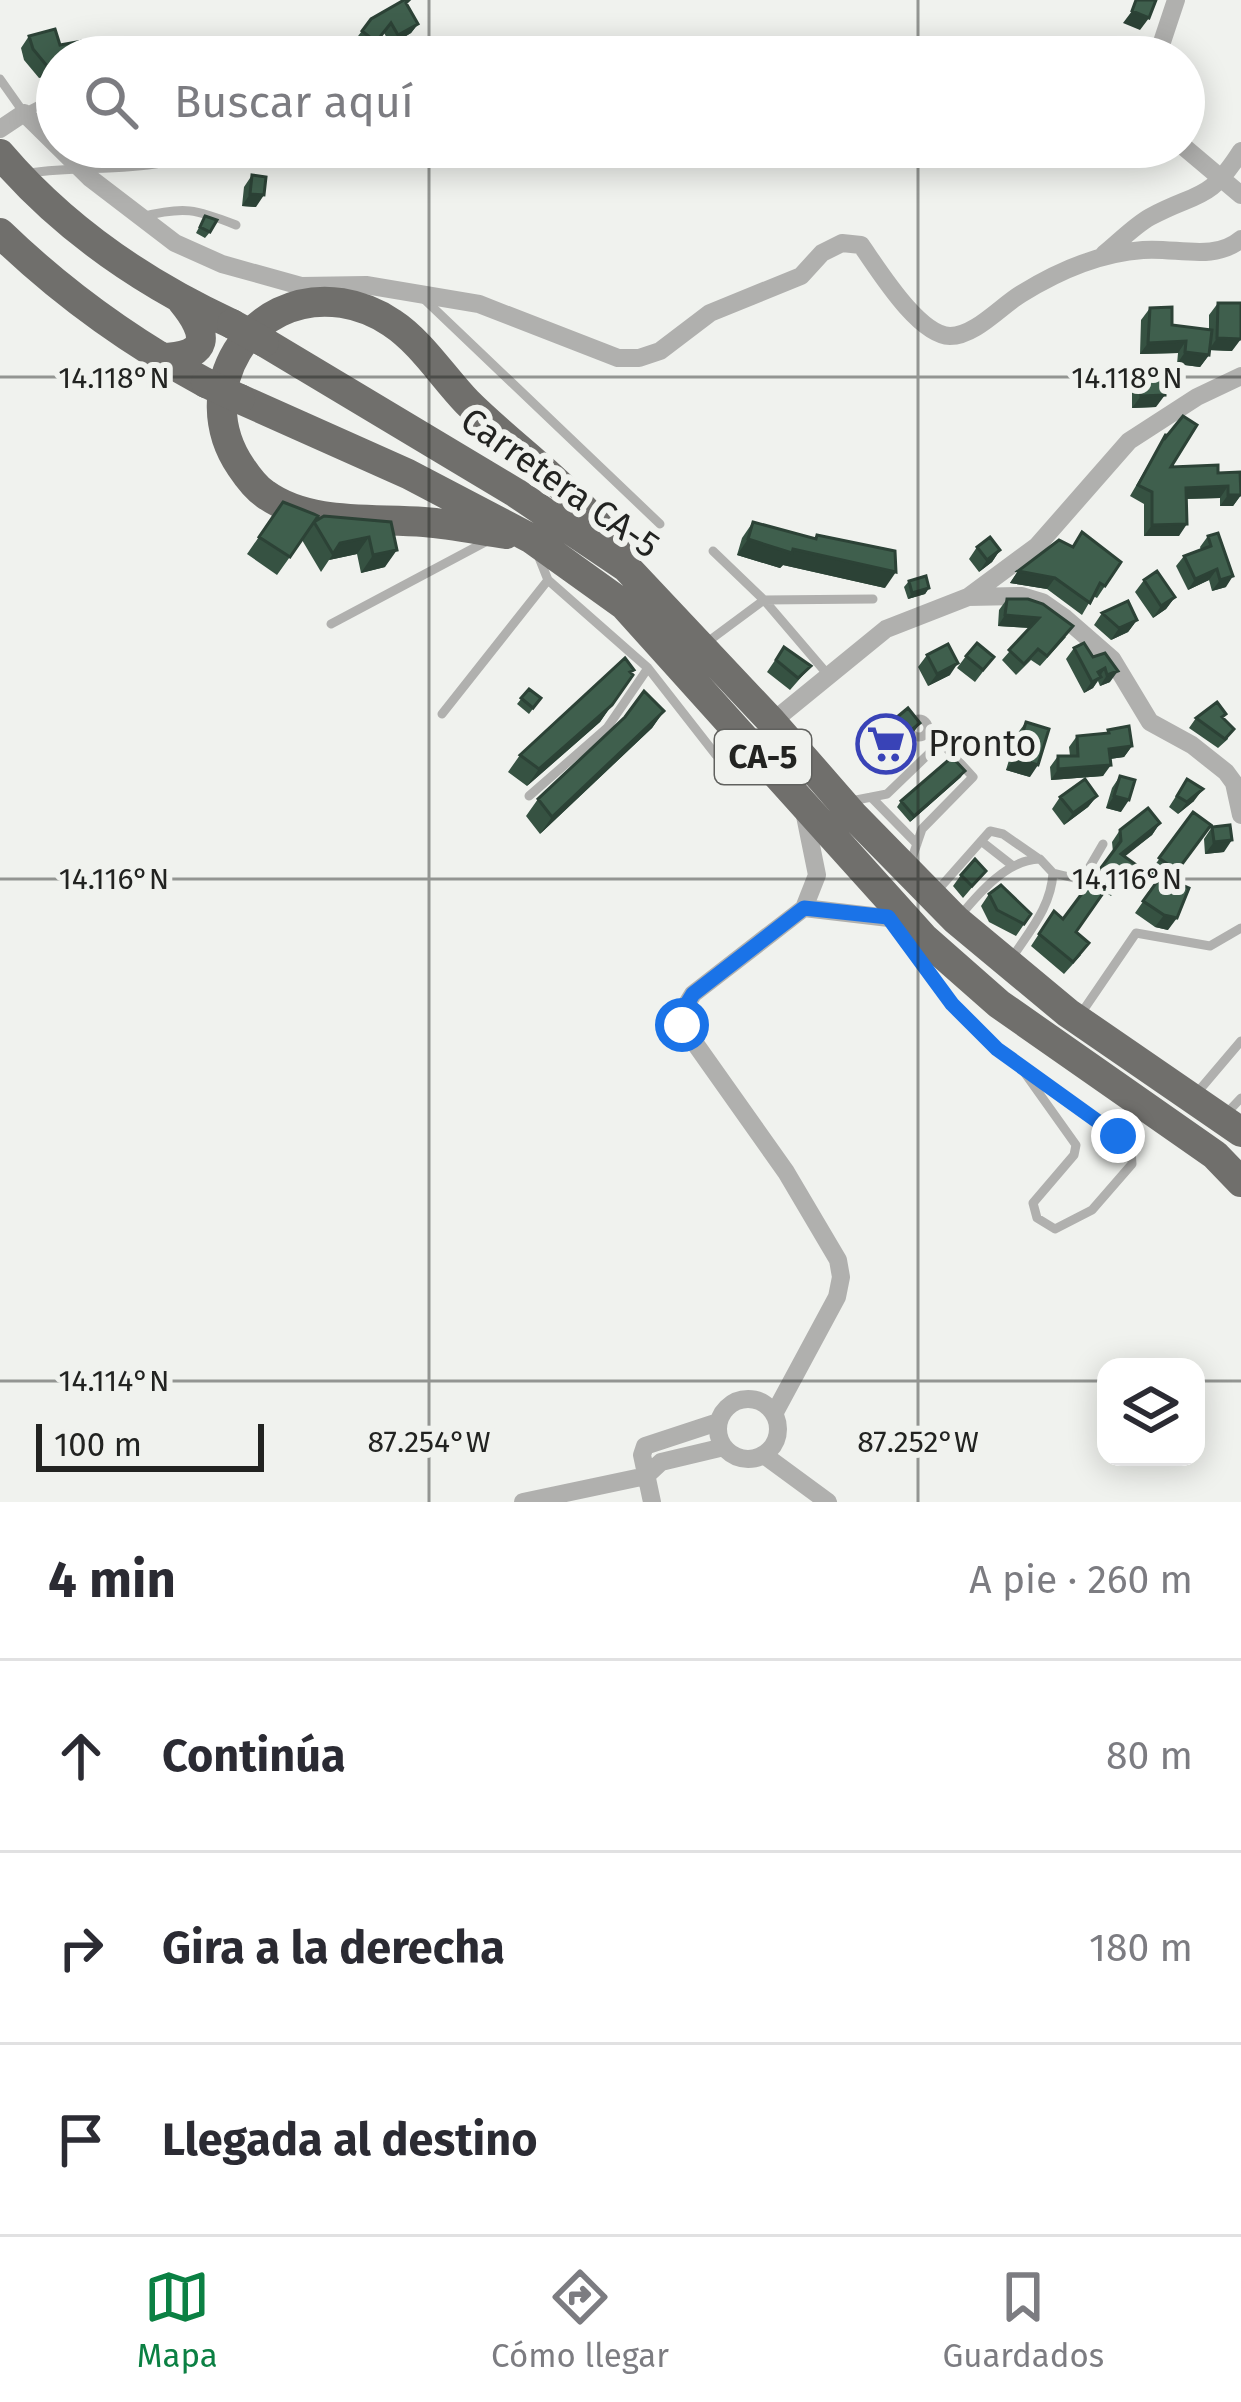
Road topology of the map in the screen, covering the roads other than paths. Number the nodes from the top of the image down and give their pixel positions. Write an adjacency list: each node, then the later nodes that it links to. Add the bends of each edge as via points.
1 (1176, 0): 2 (street)
2 (1164, 36)
3 (0, 79): 5 (lane)
4 (36, 106): 5 (lane)
5 (23, 113): 6 (street); 7 (street)
6 (36, 127)
7 (0, 128)
8 (1241, 151): 14 (street)
9 (9, 164): 23 (highway, Carretera CA-5 / CA-5, via 92,242)
10 (1205, 166): 14 (street)
11 (77, 168): 16 (street)
12 (97, 168): 13 (lane)
13 (132, 168)
14 (1222, 182): 15 (street); 20 (street, via 1148,218)
15 (1241, 195)
16 (141, 218): 17 (lane, via 195,208); 22 (street)
17 (236, 225)
18 (0, 233): 24 (highway, Carretera CA-5 / CA-5, via 56,287)
19 (1241, 239): 20 (street, via 1216,253)
20 (1101, 256): 21 (street, via 950,336 928,329 860,245 842,243 801,276 710,313 639,358 618,358 479,304)
21 (415, 290): 22 (street, via 319,287); 26 (lane)
22 (289, 295): 27 (highway, via 232,357 220,387 228,448 262,493 326,516); 30 (highway, via 369,309 397,326 604,529)
23 (182, 301): 24 (highway, via 202,338 185,358); 30 (highway, Carretera CA-5 / CA-5, bridge, via 264,342)
24 (160, 358): 28 (highway, Carretera CA-5 / CA-5, bridge)
25 (1241, 376): 32 (street, via 1129,441 1037,546)
26 (660, 524)
27 (499, 533): 28 (highway); 35 (lane)
28 (532, 539): 31 (lane); 43 (highway, Carretera CA-5 / CA-5, via 624,604)
29 (713, 550): 34 (lane)
30 (626, 567): 36 (highway, Carretera CA-5 / CA-5)
31 (548, 580): 37 (lane); 39 (lane)
32 (968, 596): 38 (street, via 886,629); 47 (street, via 1022,596 1065,618 1112,659 1150,722 1226,772)
33 (872, 598): 34 (lane)
34 (764, 600): 36 (lane); 38 (lane)
35 (331, 624)
36 (701, 647): 40 (highway, Carretera CA-5 / CA-5)
37 (648, 668): 43 (lane, via 716,755); 44 (lane, via 607,728)
38 (829, 676): 40 (street)
39 (442, 714)
40 (772, 722): 45 (highway, Carretera CA-5 / CA-5)
41 (941, 742): 42 (lane); 42 (lane, via 922,720 910,724); 50 (lane, via 973,777 922,829)
42 (923, 759): 45 (lane, via 887,794)
43 (772, 768): 46 (highway, Carretera CA-5 / CA-5)
44 (529, 796)
45 (857, 800): 50 (highway, Carretera CA-5 / CA-5)
46 (803, 805): 55 (street, via 817,875); 56 (highway, Carretera CA-5 / CA-5)
47 (1241, 815)
48 (982, 841): 51 (lane, via 995,831); 52 (lane); 54 (lane)
49 (1103, 844): 53 (lane, via 1082,880)
50 (912, 858): 54 (highway, Carretera CA-5 / CA-5)
51 (1040, 859): 52 (lane); 53 (lane)
52 (1013, 866): 57 (lane)
53 (1053, 873): 59 (lane, via 1037,924)
54 (932, 896): 57 (highway, Carretera CA-5 / CA-5)
55 (804, 908): 56 (street); 66 (street, via 693,994 682,1025 838,1260 837,1297)
56 (897, 919): 62 (lane, via 952,1004); 65 (highway, Carretera CA-5 / CA-5)
57 (956, 920): 59 (highway, Carretera CA-5 / CA-5)
58 (1241, 928): 60 (lane, via 1210,946 1136,933)
59 (1008, 964): 60 (highway, Carretera CA-5 / CA-5)
60 (1077, 1020): 63 (highway, Carretera CA-5 / CA-5)
61 (1241, 1041): 63 (lane)
62 (1024, 1072): 62 (lane, via 1076,1145 1034,1203 1036,1218 1055,1229 1092,1210 1132,1164 1131,1150)
63 (1192, 1098): 64 (highway, Carretera CA-5 / CA-5)
64 (1235, 1122)
65 (1241, 1182)
66 (774, 1414): 67 (street, via 743,1399); 69 (street, via 778,1437)
67 (718, 1422): 68 (street); 70 (street, via 645,1446)
68 (724, 1448): 69 (street, via 741,1459); 70 (street, via 661,1462)
69 (764, 1455): 74 (street)
70 (646, 1476): 71 (street); 73 (street)
71 (544, 1500): 72 (street)
72 (523, 1502)
73 (652, 1502)
74 (828, 1502)

